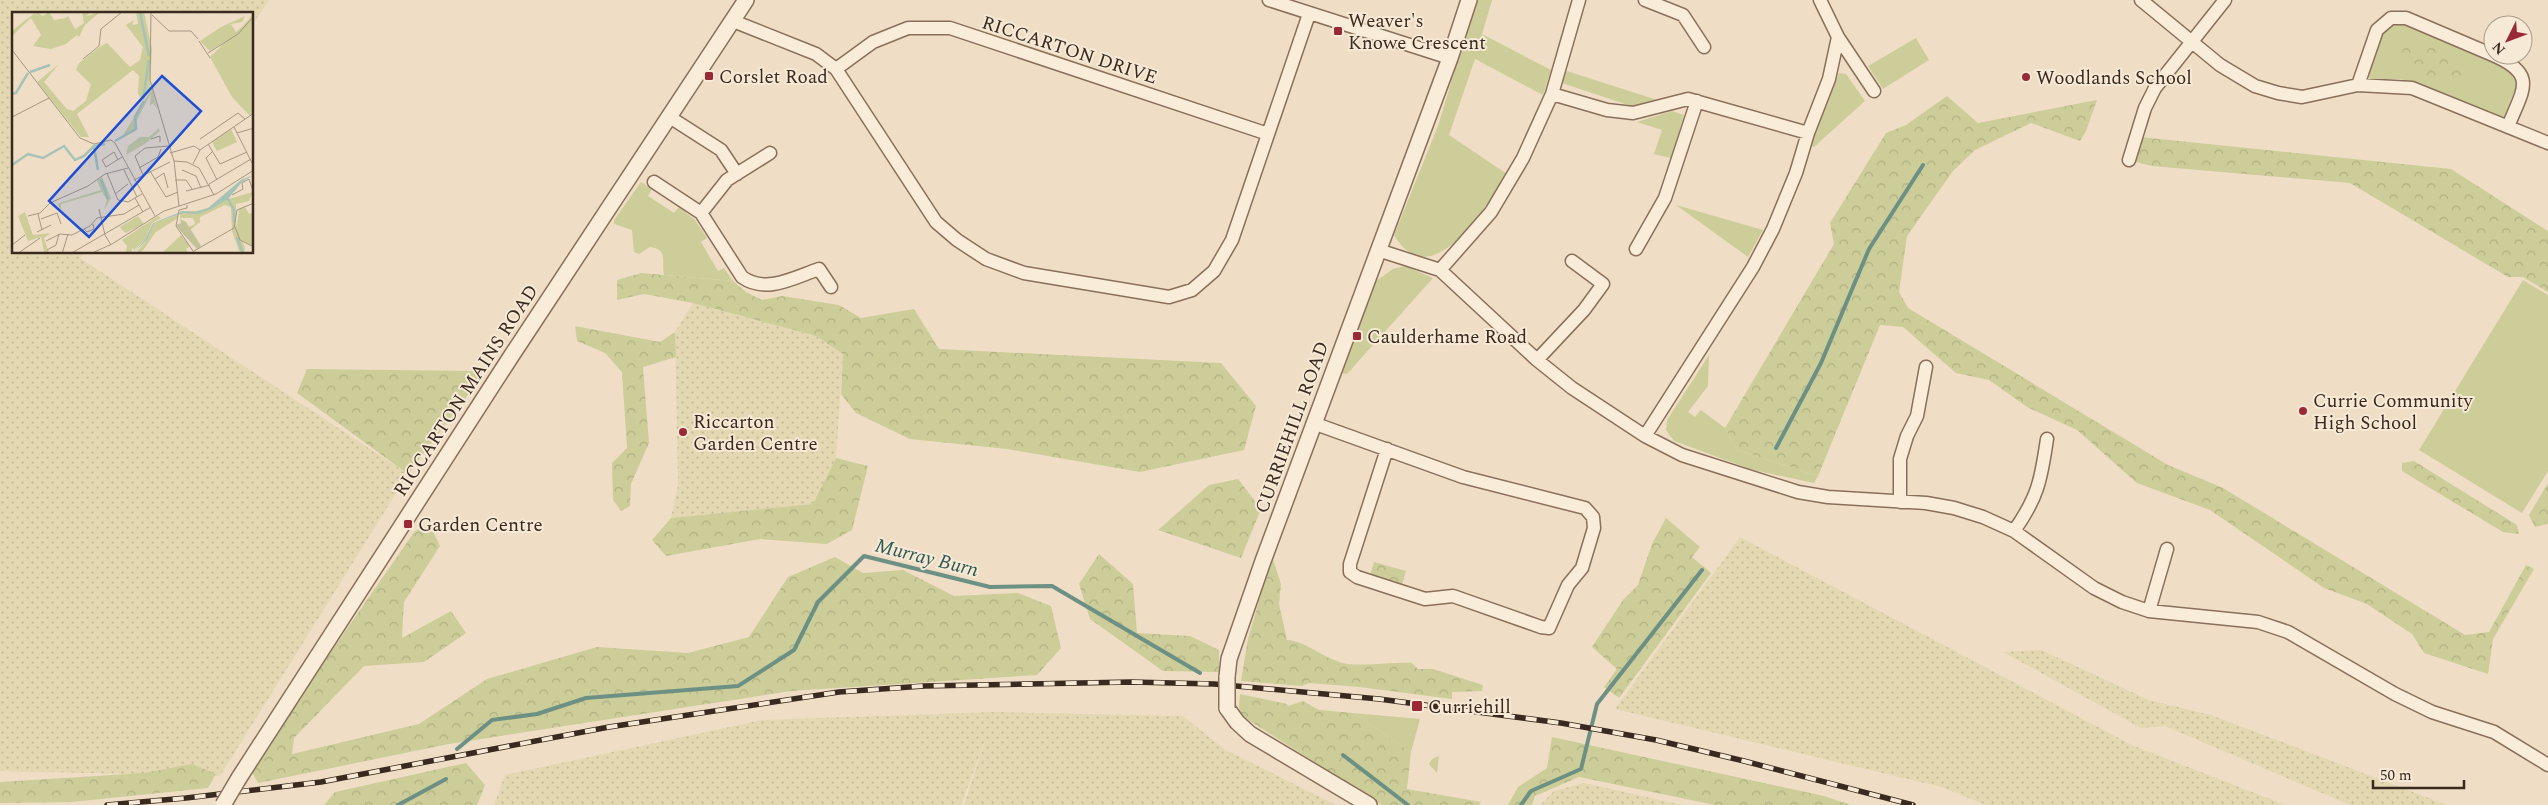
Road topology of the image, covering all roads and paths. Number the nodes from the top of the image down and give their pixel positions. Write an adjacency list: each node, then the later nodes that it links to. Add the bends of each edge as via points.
1 (746, 0): 10 (street, RICCARTON MAINS ROAD)
2 (1268, 0): 9 (street)
3 (1469, 0): 15 (street, CURRIEHILL ROAD)
4 (1579, 0): 20 (street)
5 (1645, 0): 13 (street, via 1683,15)
6 (1820, 0): 11 (street)
7 (2141, 0): 12 (street)
8 (2225, 0): 12 (street)
9 (1309, 14): 15 (street); 25 (street)
10 (733, 21): 17 (street, via 816,54); 22 (street, RICCARTON MAINS ROAD)
11 (1838, 37): 19 (street); 24 (street, via 1829,79)
12 (2192, 42): 18 (street, via 2237,77 2278,93 2302,97); 28 (street, via 2155,88)
13 (1704, 47)
14 (2483, 51): 18 (street, via 2406,18 2391,18 2377,30)
15 (1450, 58): 33 (street, CURRIEHILL ROAD)
16 (2515, 65): 23 (street, via 2523,76 2524,85)
17 (836, 69): 25 (street, RICCARTON DRIVE, via 873,42 908,28 950,28); 25 (street, via 920,201 936,222 957,240 986,259 1024,273 1100,287 1169,297 1192,290 1214,271 1232,240)
18 (2358, 85): 23 (street, via 2412,88)
19 (1874, 91)
20 (1552, 94): 21 (street, via 1607,110 1633,113 1688,99); 35 (street, via 1523,158 1491,212)
21 (1697, 101): 24 (street); 32 (street, via 1665,198)
22 (668, 116): 29 (street, via 720,150); 48 (street, RICCARTON MAINS ROAD, bridge)
23 (2508, 127): 26 (street)
24 (1808, 133): 40 (street, via 1773,229 1753,267)
25 (1268, 134)
26 (2548, 143)
27 (770, 152): 29 (street)
28 (2128, 160)
29 (737, 174): 31 (street, via 721,186)
30 (654, 182): 31 (street)
31 (702, 213): 36 (street, via 742,277 749,282 769,286 819,269)
32 (1636, 248)
33 (1378, 250): 35 (street); 39 (street, CURRIEHILL ROAD)
34 (1572, 261): 37 (street, via 1603,284 1584,310)
35 (1440, 270): 37 (street)
36 (831, 287)
37 (1537, 360): 40 (street, via 1590,401)
38 (1926, 367): 43 (street, via 1918,416 1906,436 1900,459)
39 (1313, 423): 42 (street); 49 (street, CURRIEHILL ROAD, bridge, via 1229,659 1227,708 1250,734)
40 (1645, 436): 43 (street, via 1682,455 1798,492)
41 (2047, 439): 44 (street, via 2041,482 2030,508)
42 (1387, 448): 42 (street, via 1463,477 1586,508 1594,528 1582,568 1568,585 1550,628 1453,596 1425,599 1357,578 1350,572)
43 (1900, 502): 44 (street, via 1954,508)
44 (2014, 531): 46 (street, via 2094,588 2122,602)
45 (2167, 549): 46 (street)
46 (2149, 610): 47 (street, via 2258,622 2288,632 2395,694 2432,712 2494,732)
47 (2548, 765)
48 (223, 805)
49 (1369, 805)

